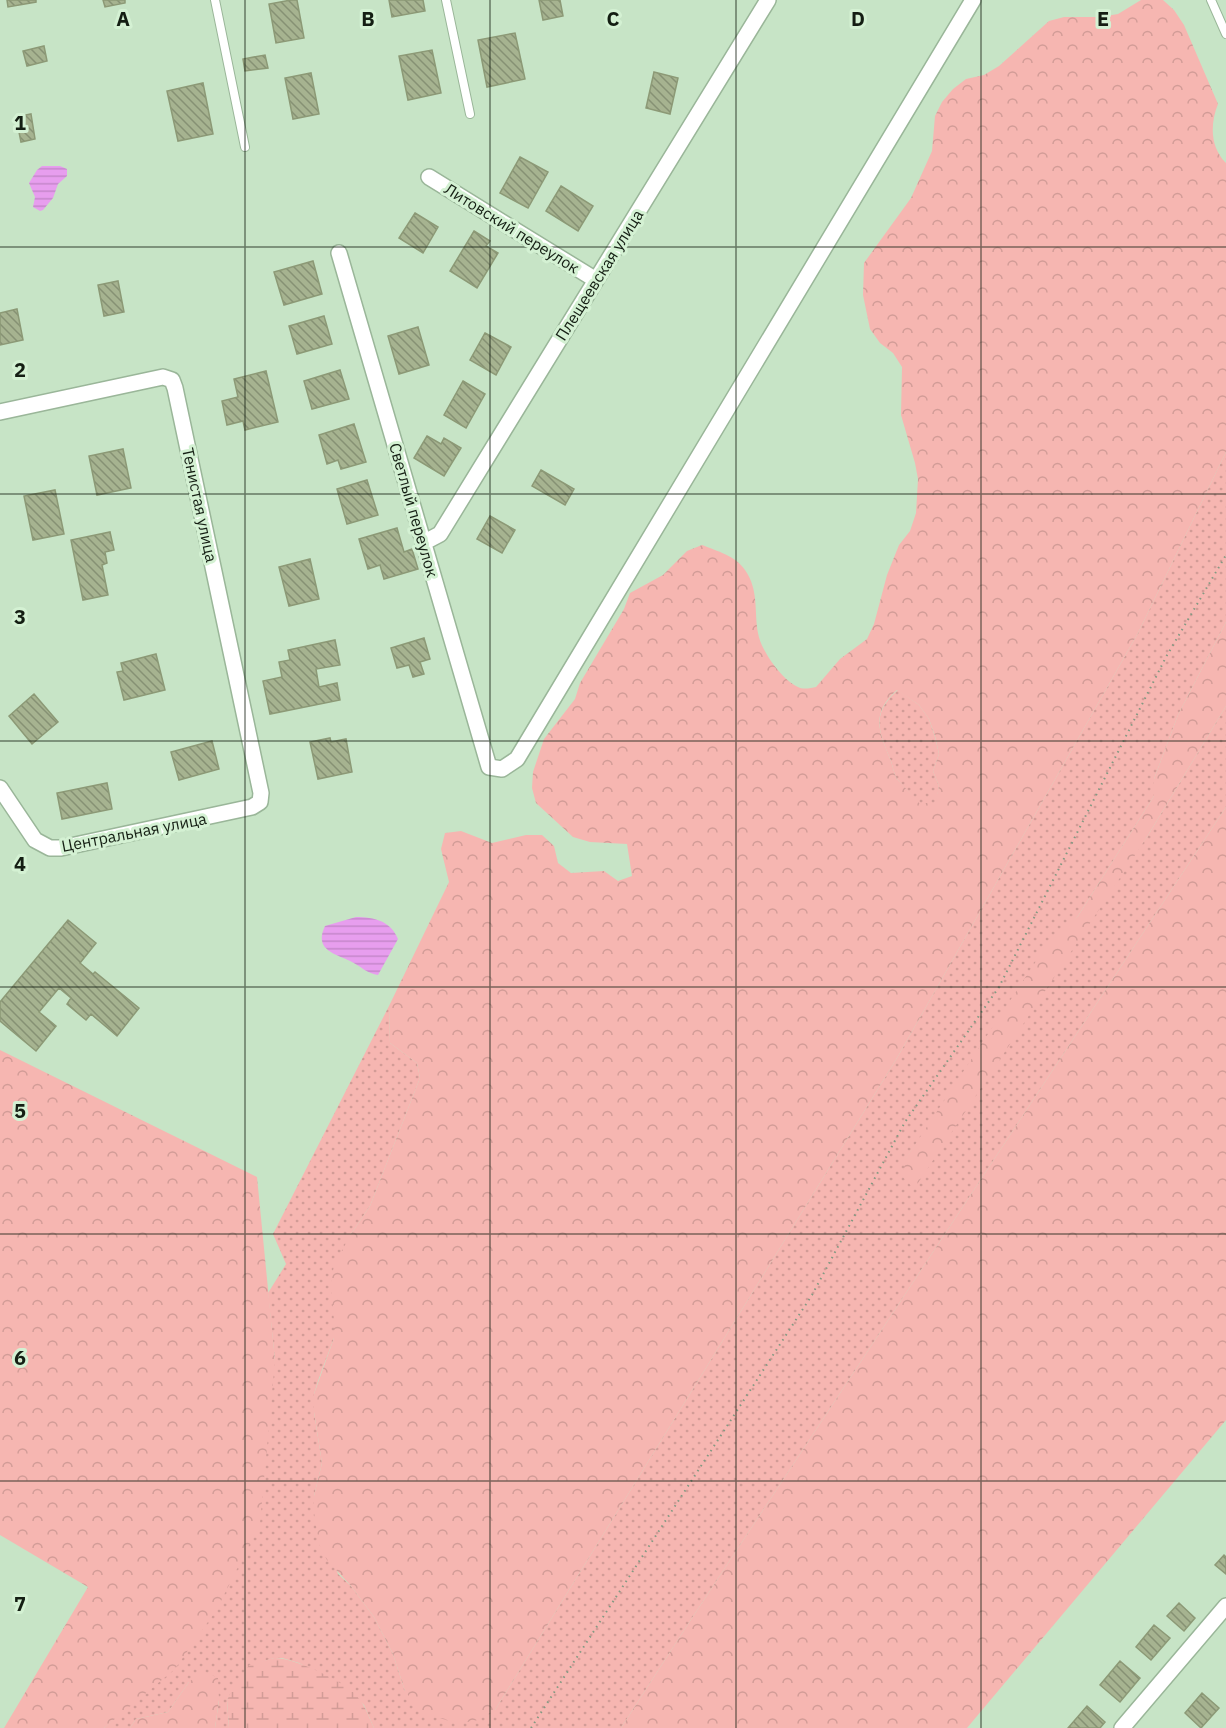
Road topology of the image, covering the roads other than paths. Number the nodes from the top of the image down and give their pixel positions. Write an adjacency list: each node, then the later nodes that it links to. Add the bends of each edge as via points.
1 (215, 0): 8 (lane)
2 (446, 0): 7 (lane)
3 (768, 0): 11 (street, Плещеевская улица)
4 (973, 0): 13 (street, Светлый переулок, via 517,759 502,769 489,767)
5 (1211, 0): 6 (lane)
6 (1226, 34)
7 (470, 114)
8 (245, 147)
9 (429, 177): 11 (street, Литовский переулок)
10 (339, 253): 13 (street, Светлый переулок)
11 (596, 280): 13 (street, Плещеевская улица, via 440,534)
12 (0, 412): 15 (street, Тенистая улица, via 163,377 172,380)
13 (423, 543)
14 (0, 788): 15 (street, Центральная улица, via 35,840 50,848 252,807)
15 (260, 802)
16 (1226, 1605): 17 (street)
17 (1122, 1728)

